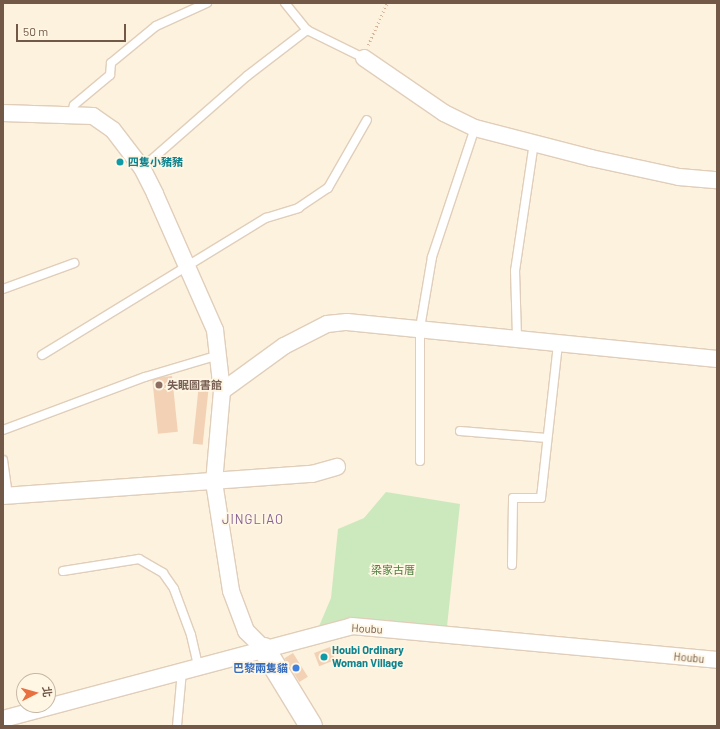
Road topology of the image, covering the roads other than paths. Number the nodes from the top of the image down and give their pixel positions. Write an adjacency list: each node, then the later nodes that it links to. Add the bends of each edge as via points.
1 (207, 3): 6 (lane, via 156,26 111,63 110,75 74,106)
2 (285, 3): 3 (lane)
3 (307, 30): 4 (lane); 10 (lane, via 247,76)
4 (364, 58): 8 (street, via 444,113)
5 (3, 113): 6 (street)
6 (72, 113): 10 (street, via 93,116 113,130)
7 (367, 120): 13 (lane, via 328,188 298,208 266,218)
8 (474, 128): 9 (street); 15 (lane, via 432,257)
9 (534, 142): 11 (street, via 672,175); 16 (lane, via 525,222 514,271)
10 (142, 168): 13 (street)
11 (717, 180)
12 (74, 263): 14 (lane)
13 (188, 266): 18 (lane); 19 (street, via 214,330)
14 (3, 289)
15 (420, 328): 16 (street); 21 (street, via 347,322 327,324 284,346); 26 (lane)
16 (517, 337): 17 (street)
17 (558, 344): 20 (street); 24 (lane)
18 (42, 355)
19 (219, 355): 21 (street); 22 (lane, via 145,377)
20 (717, 359)
21 (222, 391): 28 (street)
22 (3, 430)
23 (460, 431): 24 (lane)
24 (547, 438): 30 (lane, via 541,498 513,498)
25 (3, 460): 29 (lane)
26 (420, 461)
27 (337, 467): 28 (street, via 312,474)
28 (214, 482): 29 (street); 32 (street, via 231,591 246,631)
29 (5, 495)
30 (512, 565)
31 (63, 571): 34 (lane, via 139,559 163,574 174,589 191,635)
32 (264, 649): 33 (street, Houbu, via 352,626); 34 (street, Houbu); 38 (street)
33 (717, 660)
34 (198, 666): 35 (street, Houbu)
35 (182, 671): 36 (street, Houbu); 37 (lane)
36 (3, 719)
37 (177, 726)
38 (311, 726)

